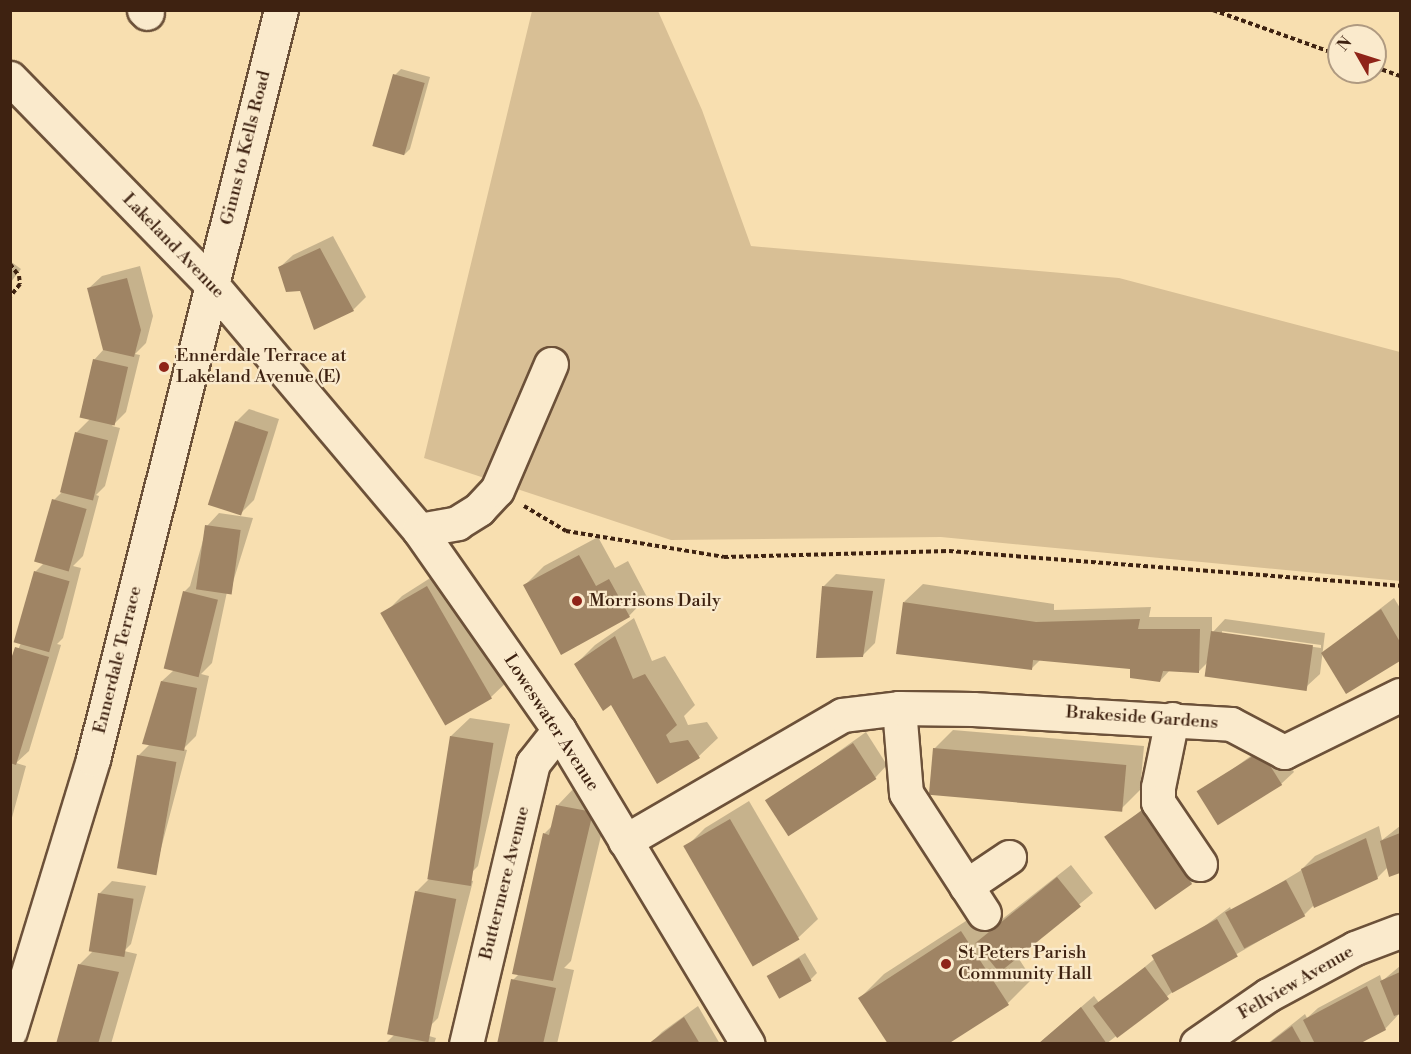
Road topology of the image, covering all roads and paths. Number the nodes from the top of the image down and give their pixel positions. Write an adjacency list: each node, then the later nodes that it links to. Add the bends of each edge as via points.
1 (281, 10): 6 (street, Ginns to Kells Road)
2 (1213, 10): 3 (path)
3 (1327, 51)
4 (17, 94): 6 (street, Lakeland Avenue)
5 (10, 264): 7 (path, via 20,276 20,284)
6 (212, 285): 9 (street, Lakeland Avenue); 23 (street, Ennerdale Terrace, via 93,759)
7 (10, 297)
8 (551, 364): 10 (street)
9 (328, 421): 11 (street, Loweswater Avenue)
10 (497, 490): 11 (street, via 479,509 457,523); 12 (path, via 566,531 724,557 949,551)
11 (419, 530): 16 (street, Loweswater Avenue)
12 (1401, 586)
13 (1401, 695): 15 (street, Brakeside Gardens, via 1284,752 1231,724)
14 (899, 708): 15 (street, Brakeside Gardens); 17 (street, Brakeside Gardens, via 842,715); 20 (street, via 906,793)
15 (1172, 719): 19 (street, via 1158,802)
16 (559, 730): 17 (street, Loweswater Avenue); 24 (street, Buttermere Avenue, via 533,763)
17 (625, 841): 25 (street, Loweswater Avenue)
18 (1009, 856): 20 (street)
19 (1200, 864)
20 (966, 886): 21 (street)
21 (984, 913)
22 (1401, 931): 26 (street, Fellview Avenue, via 1355,948 1268,995)
23 (10, 1032)
24 (466, 1044)
25 (748, 1044)
26 (1197, 1044)

